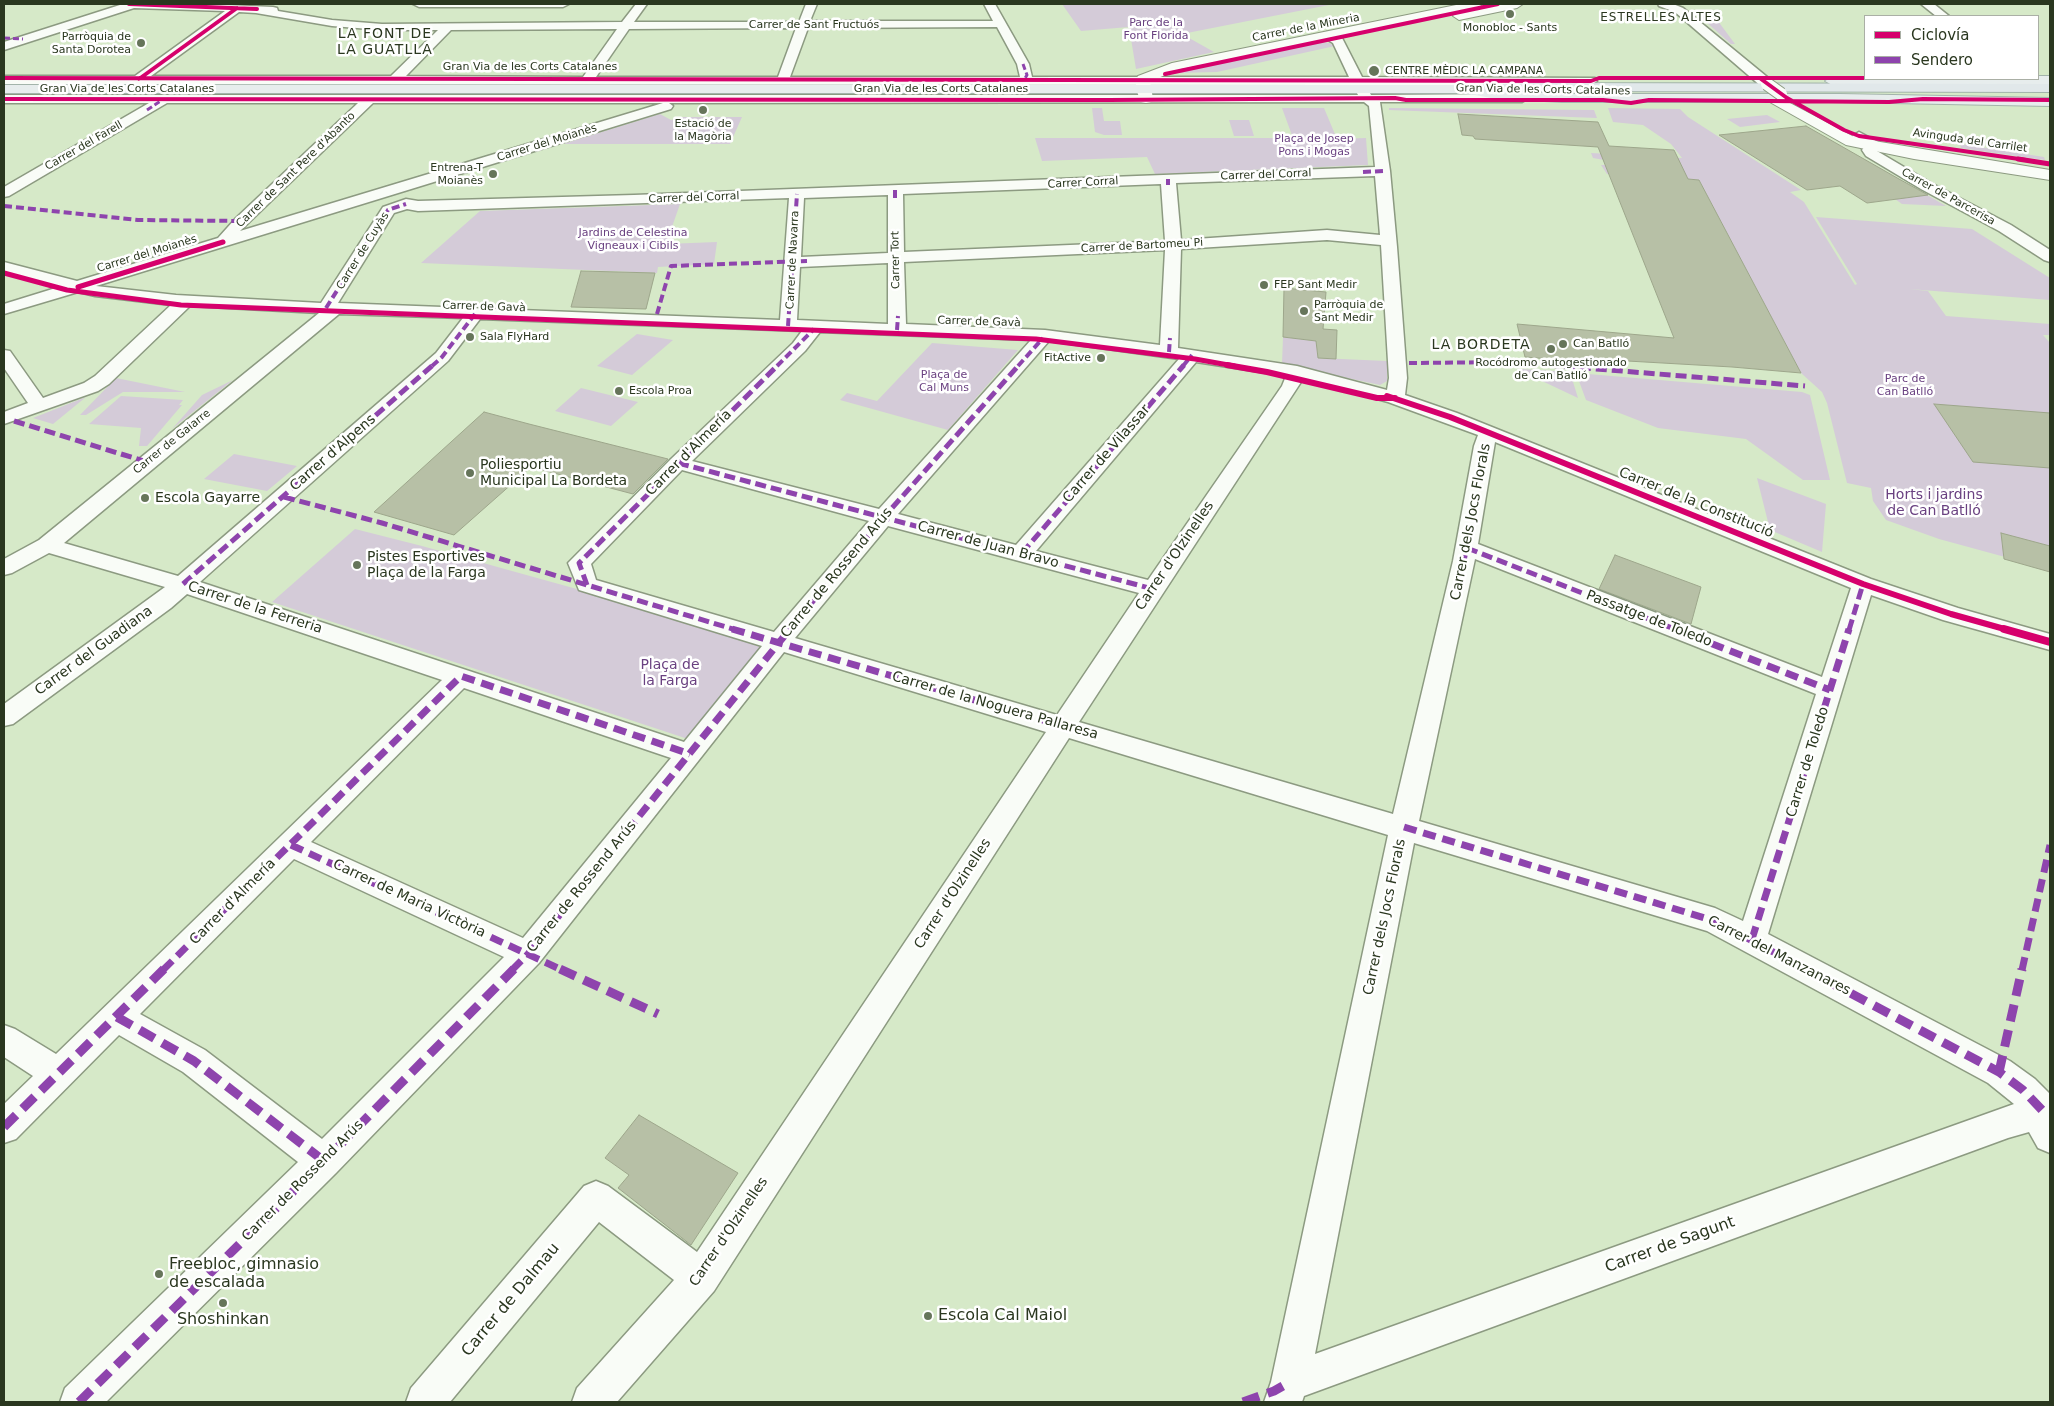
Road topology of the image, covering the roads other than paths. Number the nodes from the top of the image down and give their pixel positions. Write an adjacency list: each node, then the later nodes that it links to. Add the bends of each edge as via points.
1 (129, 4): 2 (street, Carrer de Sant Fructuós)
2 (134, 4): 14 (street, Carrer de Sant Fructuós); 23 (street)
3 (269, 4): 15 (street)
4 (423, 4): 5 (street); 16 (street)
5 (563, 4)
6 (641, 4): 19 (street)
7 (811, 4): 20 (street)
8 (990, 4): 18 (street)
9 (1477, 4): 24 (street, Carrer de la Mineria)
10 (1517, 4): 24 (street, Carrer de la Mineria)
11 (1663, 4): 13 (street)
12 (1927, 4): 17 (street)
13 (1679, 7): 35 (street)
14 (237, 8): 15 (street, Carrer de Sant Fructuós); 26 (street)
15 (257, 9): 19 (street, Carrer de Sant Fructuós, via 368,22); 21 (street, Carrer de Sant Fructuós, via 344,24)
16 (416, 9)
17 (1942, 15)
18 (1002, 24): 20 (street, Carrer de Sant Fructuós); 29 (street, via 1027,75)
19 (626, 25): 20 (street, Carrer de Sant Fructuós); 21 (street, Carrer de Sant Fructuós); 40 (street)
20 (804, 25): 27 (street)
21 (449, 26): 36 (street)
22 (4, 38): 23 (street)
23 (23, 39): 25 (street)
24 (1333, 39): 42 (street, Carrer de la Mineria, via 1160,71); 43 (street)
25 (4, 46)
26 (139, 79): 28 (street); 36 (street)
27 (782, 79): 29 (street); 37 (street)
28 (4, 80)
29 (1024, 80): 42 (street)
30 (1946, 80): 33 (main road)
31 (2033, 80): 34 (main road)
32 (1591, 81): 35 (main road); 41 (main road, via 1480,84); 43 (street)
33 (1790, 82): 34 (highway); 35 (main road)
34 (2050, 82)
35 (1766, 83): 45 (street, bridge)
36 (389, 84): 39 (main road, Gran Via de les Corts Catalanes); 40 (main road, Gran Via de les Corts Catalanes); 47 (main road)
37 (702, 84): 40 (main road, Gran Via de les Corts Catalanes); 42 (main road, Gran Via de les Corts Catalanes); 51 (main road)
38 (2050, 88): 41 (highway, Gran Via de les Corts Catalanes)
39 (4, 89)
40 (582, 89): 47 (street); 51 (street)
41 (1464, 89): 43 (main road, Gran Via de les Corts Catalanes); 44 (highway, Gran Via de les Corts Catalanes); 48 (main road, via 1491,94)
42 (1144, 90): 43 (main road, Gran Via de les Corts Catalanes); 51 (street)
43 (1364, 93): 48 (street); 56 (street)
44 (2050, 94): 49 (highway)
45 (1780, 97): 48 (main road); 49 (main road); 53 (street, via 1845,139)
46 (164, 98): 47 (street); 50 (street); 62 (street, Carrer del Farell)
47 (370, 98): 66 (street, Carrer de Sant Pere d'Abanto)
48 (1562, 98)
49 (1840, 98): 52 (main road)
50 (4, 99)
51 (688, 99): 60 (street, Carrer del Moianès)
52 (2050, 102)
53 (1871, 142): 54 (street, Avinguda del Carrilet); 55 (street, Avinguda del Carrilet); 57 (street, Avinguda del Carrilet); 68 (street, Carrer de Parcerisa, via 1871,153)
54 (2050, 164)
55 (2050, 169)
56 (1383, 172): 58 (street, Carrer del Corral); 65 (street)
57 (2050, 175)
58 (1168, 182): 59 (street, Carrer Corral); 67 (street)
59 (999, 186): 61 (street, Carrer del Corral)
60 (405, 187): 64 (street); 66 (street, Carrer del Moianès)
61 (895, 190): 63 (street, Carrer del Corral); 69 (street, Carrer Tort)
62 (4, 193)
63 (797, 194): 64 (street, Carrer del Corral); 70 (street, Carrer de Navarra)
64 (406, 204): 74 (street, Carrer de Cuyàs, via 388,210)
65 (1388, 241): 67 (street, Carrer de Bartomeu Pi, via 1327,236); 85 (street, via 1398,378)
66 (223, 242): 72 (street, Carrer del Moianès)
67 (1173, 245): 69 (street, Carrer de Bartomeu Pi); 81 (street)
68 (2050, 257)
69 (896, 258): 70 (street, Carrer de Bartomeu Pi); 79 (street, Carrer Tort)
70 (793, 262): 77 (street, Carrer de Navarra)
71 (4, 267): 72 (street, Carrer de Gavà)
72 (78, 287): 73 (street, Carrer de Gavà); 75 (street, Carrer del Moianès)
73 (186, 300): 74 (street, Carrer de Gavà); 86 (street, via 102,380)
74 (330, 308): 76 (street, Carrer de Gavà); 91 (street, Carrer de Gaiarre)
75 (4, 309)
76 (475, 314): 77 (street, Carrer de Gavà); 95 (street, Carrer d'Alpens, via 442,358)
77 (788, 326): 78 (street, Carrer de Gavà)
78 (815, 327): 79 (street, Carrer de Gavà); 89 (street, Carrer d'Almería, via 799,347)
79 (897, 330): 80 (street, Carrer de Gavà)
80 (1044, 335): 81 (street, Carrer de Gavà); 90 (street, Carrer de Rossend Arús)
81 (1169, 352): 83 (street, Carrer de la Constitució)
82 (4, 355): 86 (street)
83 (1192, 355): 84 (street, Carrer de la Constitució); 93 (street, Carrer de Vilassar)
84 (1297, 372): 85 (street, Carrer de la Constitució); 98 (street, Carrer d'Olzinelles)
85 (1395, 398): 88 (street, Carrer de la Constitució)
86 (39, 406): 87 (street)
87 (4, 418)
88 (1489, 433): 92 (street, Carrer dels Jocs Florals); 97 (street, Carrer de la Constitució)
89 (678, 463): 90 (street, Carrer de Juan Bravo); 96 (street, Carrer d'Almería, via 579,562)
90 (884, 517): 93 (street, Carrer de Juan Bravo); 100 (street, Carrer de Rossend Arús)
91 (47, 544): 94 (street, Carrer de Gaiarre); 95 (street, Carrer de la Ferreria)
92 (1467, 548): 102 (street, Passatge de Toledo); 106 (street, Carrer dels Jocs Florals)
93 (1022, 553): 98 (street, Carrer de Juan Bravo)
94 (4, 568)
95 (183, 584): 101 (street, Carrer de la Ferreria); 103 (street, Carrer del Guadiana, via 163,602)
96 (587, 584): 100 (street, Carrer de la Noguera Pallaresa)
97 (1863, 584): 99 (street, Carrer de la Constitució, via 1951,614); 102 (street, Carrer de Toledo)
98 (1153, 588): 104 (street, Carrer d'Olzinelles)
99 (2050, 642)
100 (778, 643): 104 (street, Carrer de la Noguera Pallaresa); 105 (street, Carrer de Rossend Arús)
101 (461, 676): 105 (street); 107 (street, Carrer d'Almería)
102 (1830, 690): 108 (street, Carrer de Toledo)
103 (4, 717)
104 (1063, 726): 106 (street, Carrer de la Noguera Pallaresa); 116 (street, Carrer d'Olzinelles)
105 (690, 754): 109 (street, Carrer de Rossend Arús)
106 (1404, 827): 108 (street, Carrer del Manzanares, via 1715,921); 117 (street, Carrer dels Jocs Florals)
107 (291, 845): 109 (street, Carrer de Maria Victòria); 110 (street, Carrer d'Almería)
108 (1752, 939): 113 (street, Carrer del Manzanares, via 1999,1072 2023,1090)
109 (528, 954): 115 (street, Carrer de Rossend Arús)
110 (116, 1017): 112 (street, Carrer d'Almería); 115 (street, via 194,1061)
111 (4, 1040): 112 (street)
112 (58, 1073): 114 (street, Carrer d'Almería)
113 (2048, 1119): 117 (street, Carrer de Sagunt, via 2008,1122)
114 (4, 1127)
115 (324, 1162): 118 (street, Carrer de Rossend Arús)
116 (700, 1278): 119 (street, Carrer de Dalmau, via 596,1198); 120 (street, Carrer d'Olzinelles)
117 (1287, 1392)
118 (79, 1402)
119 (425, 1402)
120 (591, 1402)

